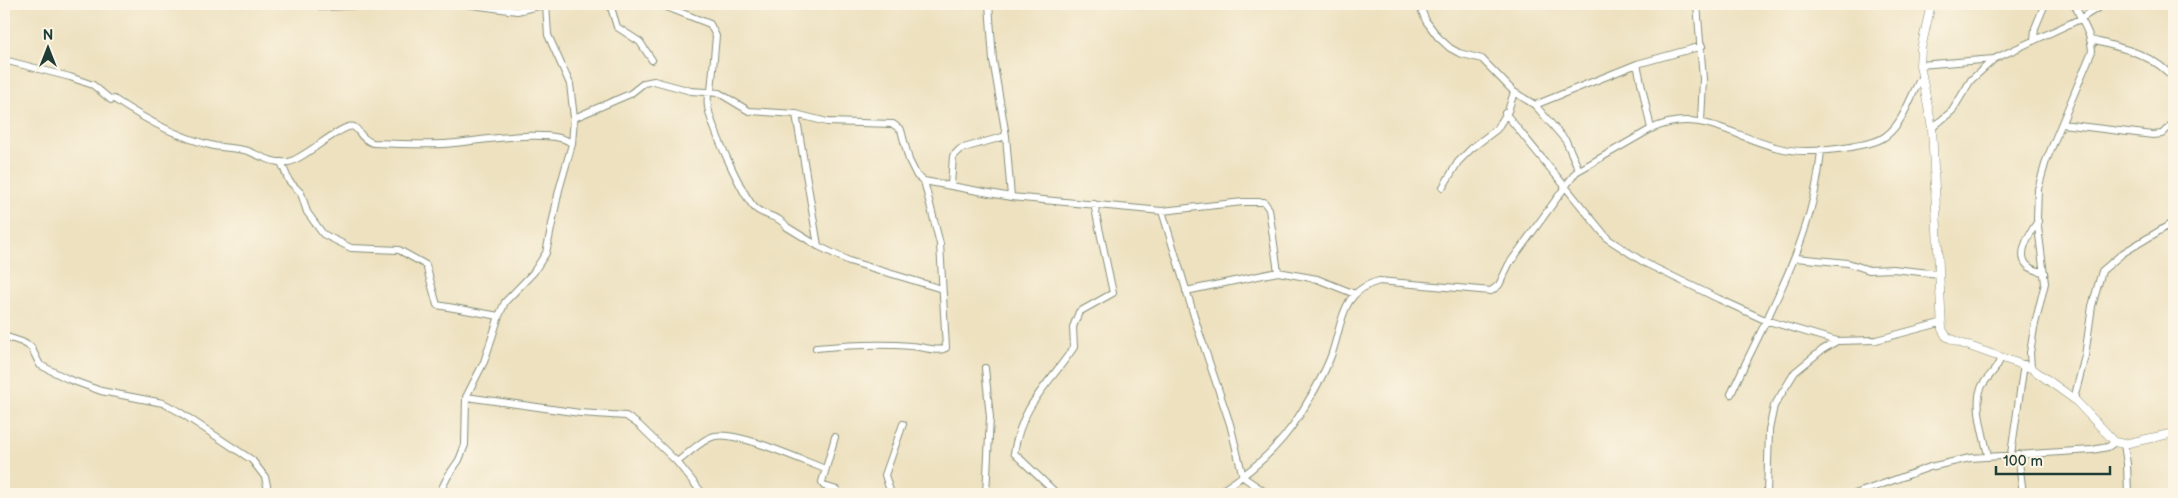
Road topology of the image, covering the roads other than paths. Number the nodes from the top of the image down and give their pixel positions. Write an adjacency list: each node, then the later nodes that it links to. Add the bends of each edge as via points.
1 (383, 4): 13 (street)
2 (465, 4): 3 (street, via 517,12)
3 (546, 4): 30 (street, via 548,34 570,84)
4 (610, 4): 20 (street, via 617,27 637,39)
5 (659, 4): 25 (street, via 704,21 714,29 716,36)
6 (989, 4): 36 (street, via 993,60)
7 (1418, 4): 26 (street, via 1438,37 1458,53 1482,59)
8 (1697, 4): 17 (street)
9 (1930, 4): 22 (street)
10 (2045, 4): 15 (street)
11 (2075, 4): 14 (street)
12 (2104, 4): 14 (street)
13 (322, 7)
14 (2080, 19): 15 (street); 16 (street)
15 (2034, 40): 18 (street)
16 (2091, 40): 24 (street, via 2142,55 2159,63); 33 (street, via 2092,52)
17 (1702, 46): 21 (street); 31 (street)
18 (1994, 59): 22 (street); 34 (street, via 1971,80 1952,111)
19 (4, 60): 39 (street, via 93,85 111,100 199,141)
20 (652, 60)
21 (1637, 64): 27 (street); 35 (street)
22 (1920, 65): 23 (street)
23 (1922, 76): 34 (street); 38 (street, via 1899,121 1887,135 1870,143)
24 (2174, 77)
25 (709, 92): 29 (street, via 726,96 749,111); 30 (street, via 649,81 630,94); 50 (street, via 708,108 712,119 739,185 749,200 760,211 782,220 787,227)
26 (1514, 92): 27 (street); 28 (street)
27 (1535, 105): 40 (street, via 1566,140)
28 (1505, 113): 43 (street, via 1497,129 1458,162); 44 (street)
29 (796, 114): 41 (street, via 826,122 873,122 898,126 908,160); 50 (street)
30 (574, 118): 37 (street)
31 (1701, 122): 35 (street, via 1675,122); 38 (street, via 1723,127 1775,148)
32 (2174, 122): 33 (street, via 2162,134 2153,135)
33 (2062, 124): 48 (street, via 2038,189)
34 (1932, 128): 54 (street)
35 (1651, 129): 40 (street)
36 (1006, 136): 42 (street, via 960,149 952,156); 45 (street)
37 (572, 144): 39 (street, via 566,139 548,136 446,144 373,143 365,141 355,128 350,127 304,155); 58 (street, via 546,253 533,273 505,302)
38 (1821, 150): 51 (street, via 1813,208)
39 (281, 162): 58 (street, via 289,181 301,193 311,220 322,234 351,248 401,251 426,265 437,305)
40 (1579, 170): 44 (street)
41 (924, 181): 42 (street); 55 (street, via 940,244)
42 (951, 185): 45 (street)
43 (1443, 187)
44 (1566, 187): 57 (street, via 1509,264 1495,289 1487,291 1379,281 1366,285); 59 (street, via 1608,239 1645,263)
45 (1010, 196): 46 (street)
46 (1094, 204): 47 (street); 86 (street, via 1113,293 1079,312 1073,327 1074,347 1027,409 1014,453)
47 (1162, 211): 52 (street, via 1264,202 1269,209); 56 (street)
48 (2038, 221): 53 (street); 53 (street, via 2026,244 2025,262)
49 (2174, 222): 69 (street, via 2123,253 2102,271)
50 (818, 246): 55 (street, via 876,271)
51 (1796, 258): 54 (street, via 1848,263 1870,270); 59 (street)
52 (1278, 272): 56 (street); 57 (street, via 1317,279)
53 (2045, 273): 65 (street)
54 (1939, 274): 60 (street)
55 (942, 289): 63 (street, via 944,350 862,344)
56 (1186, 291): 79 (street, via 1230,424)
57 (1355, 294): 79 (street, via 1342,316 1323,374 1298,418)
58 (499, 316): 68 (street, via 484,362)
59 (1765, 320): 62 (street); 67 (street)
60 (1940, 323): 62 (street, via 1876,340); 64 (street, via 1946,336 1955,342)
61 (4, 336): 80 (street, via 31,347 40,365 68,380 101,391 163,403 178,411 252,460 265,477)
62 (1838, 342): 89 (street, via 1814,356 1796,372 1774,406 1769,430)
63 (816, 348)
64 (2001, 356): 65 (street); 76 (street, via 1998,368 1986,380 1979,395 1980,420)
65 (2027, 366): 69 (street); 75 (street)
66 (985, 368): 85 (street, via 990,417)
67 (1731, 394)
68 (466, 397): 77 (street, via 626,416); 81 (street, via 465,444)
69 (2074, 398): 73 (street)
70 (903, 424): 84 (street, via 885,475)
71 (2174, 432): 74 (street)
72 (835, 437): 78 (street)
73 (2115, 442): 74 (street); 75 (street, via 2092,450)
74 (2124, 444): 92 (street)
75 (2014, 454): 76 (street); 91 (street)
76 (1988, 455): 90 (street, via 1930,467)
77 (677, 462): 78 (street, via 713,436 722,435 749,441); 82 (street)
78 (825, 469): 83 (street, via 822,484 835,489)
79 (1243, 477): 87 (street); 88 (street)
80 (269, 494)
81 (440, 494)
82 (703, 494)
83 (838, 494)
84 (891, 494)
85 (986, 494)
86 (1057, 494)
87 (1216, 494)
88 (1268, 494)
89 (1767, 494)
90 (1856, 494)
91 (2024, 494)
92 (2128, 494)

